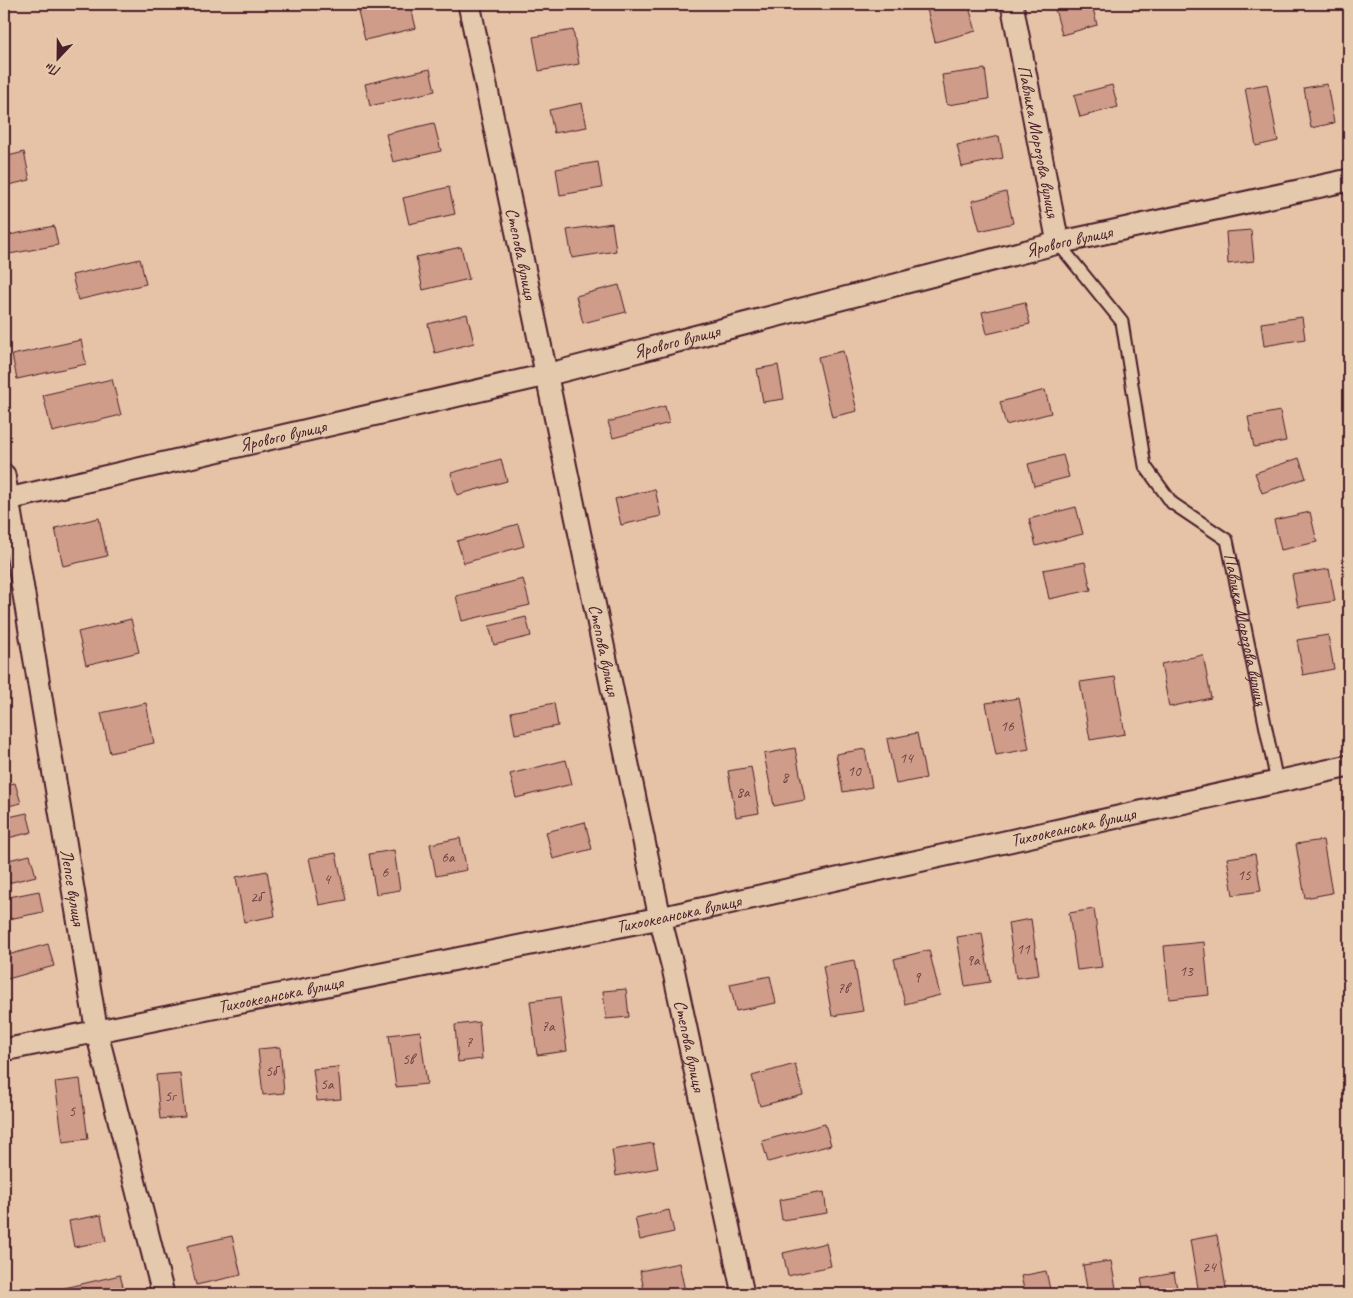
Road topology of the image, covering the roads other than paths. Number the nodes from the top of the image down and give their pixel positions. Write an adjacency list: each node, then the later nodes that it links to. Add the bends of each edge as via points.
1 (469, 4): 5 (street, Степова вулиця)
2 (1012, 4): 4 (street, Павлика Морозова вулиця)
3 (1349, 180): 4 (street, Ярового вулиця)
4 (1058, 243): 5 (street, Ярового вулиця); 9 (lane, Павлика Морозова вулиця, via 1122,322 1145,466 1172,504 1227,540)
5 (546, 375): 7 (street, Ярового вулиця); 10 (street, Степова вулиця)
6 (4, 475): 7 (street, Лепсе вулиця)
7 (6, 499): 11 (street, Лепсе вулиця)
8 (1349, 766): 9 (street, Тихоокеанська вулиця)
9 (1277, 782): 10 (street, Тихоокеанська вулиця)
10 (660, 918): 11 (street, Тихоокеанська вулиця); 14 (street, Степова вулиця)
11 (97, 1033): 12 (street, Тихоокеанська вулиця); 13 (street, Лепсе вулиця)
12 (4, 1050)
13 (163, 1294)
14 (743, 1294)

